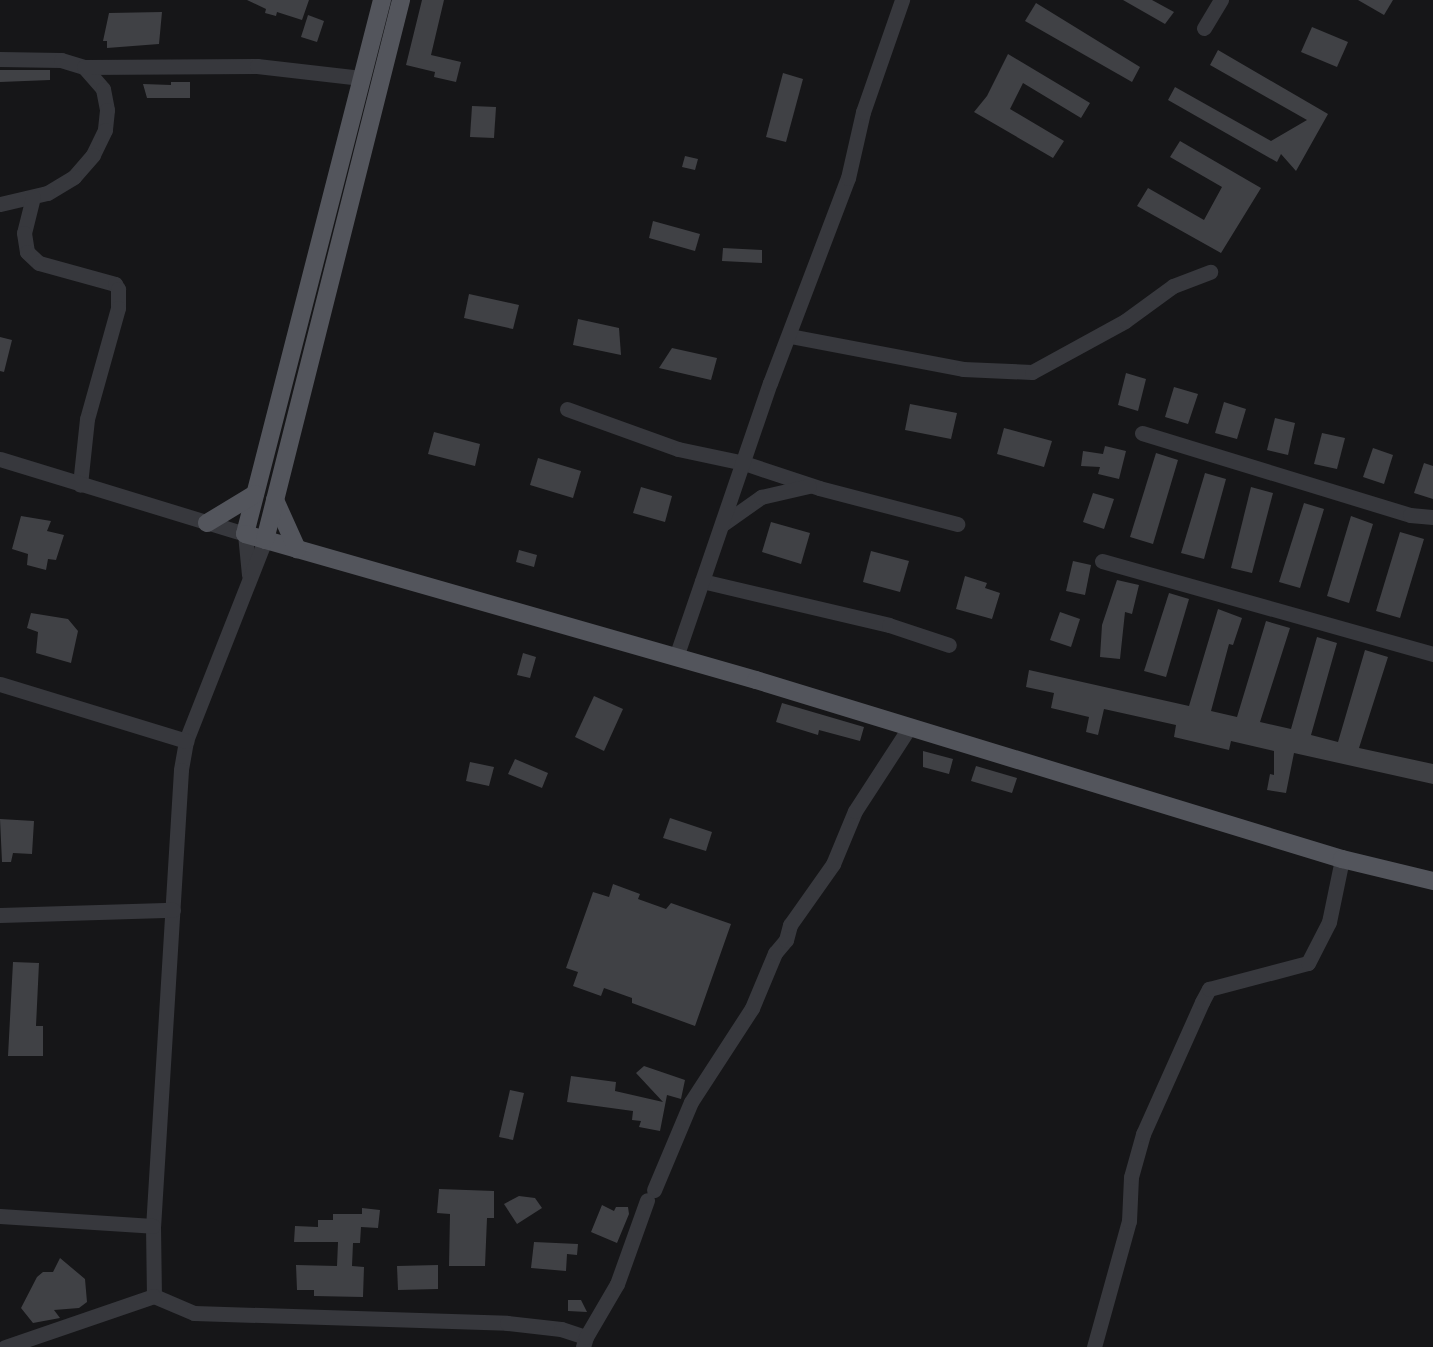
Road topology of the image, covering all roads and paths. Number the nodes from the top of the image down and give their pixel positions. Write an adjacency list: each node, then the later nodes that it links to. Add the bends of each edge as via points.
1 (382, 0): 8 (main road)
2 (401, 0): 9 (main road)
3 (902, 0): 13 (street, via 863,112 848,178)
4 (1221, 0): 5 (street)
5 (1204, 28)
6 (0, 59): 7 (street, via 61,60)
7 (84, 67): 8 (street, via 257,66); 10 (street, via 104,89 105,130 93,155 74,177)
8 (362, 78): 9 (main road)
9 (345, 182): 20 (main road); 21 (main road)
10 (33, 198): 11 (street); 18 (street, via 24,233 27,252 39,263 115,284 118,289 117,308 87,419)
11 (0, 204)
12 (1210, 272): 13 (street, via 1173,286 1125,321 1032,372 963,369)
13 (789, 336): 17 (street)
14 (567, 409): 17 (street, via 678,449)
15 (1142, 433): 22 (street, via 1410,515)
16 (0, 459): 18 (street)
17 (744, 463): 19 (street); 24 (street)
18 (80, 485): 23 (street)
19 (810, 485): 24 (street, via 761,497); 25 (street)
20 (255, 494): 23 (main road); 26 (main road)
21 (274, 500): 27 (main road); 28 (main road)
22 (1433, 517)
23 (207, 523): 26 (street)
24 (723, 524): 31 (street)
25 (957, 524)
26 (245, 534): 27 (main road); 30 (street)
27 (265, 540): 28 (main road); 30 (street)
28 (297, 549): 34 (main road)
29 (1102, 561): 33 (street)
30 (250, 578): 37 (street)
31 (702, 581): 32 (street, via 889,625); 34 (street)
32 (949, 645)
33 (1433, 654)
34 (676, 657): 36 (main road)
35 (0, 684): 37 (street)
36 (909, 728): 38 (main road); 45 (street, via 855,811 833,864 789,925 786,940 775,953 752,1008 691,1102 617,1284)
37 (186, 741): 40 (street)
38 (1342, 859): 39 (main road); 47 (street, via 1329,922 1308,963 1209,989 1202,1002 1143,1134 1131,1177 1130,1221)
39 (1433, 881)
40 (173, 910): 41 (street); 43 (street)
41 (0, 915)
42 (0, 1216): 43 (street)
43 (153, 1226): 44 (street)
44 (154, 1296): 45 (street, via 194,1313 507,1323 561,1329); 46 (street)
45 (585, 1342)
46 (5, 1347)
47 (1094, 1347)

